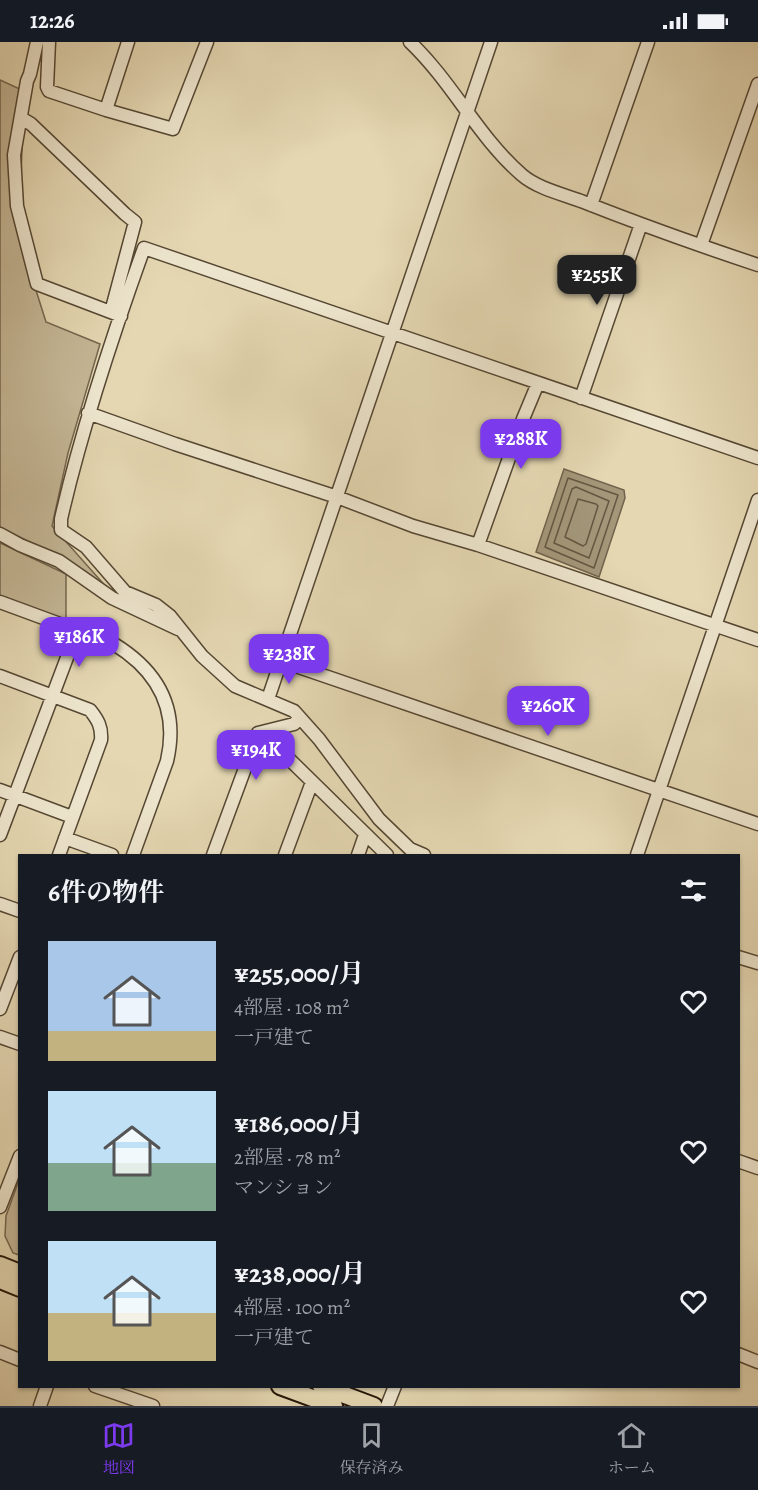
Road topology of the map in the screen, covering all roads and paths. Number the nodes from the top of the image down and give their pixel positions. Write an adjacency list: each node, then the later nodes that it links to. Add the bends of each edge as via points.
1 (37, 42): 11 (street)
2 (49, 42): 9 (street, via 49,91)
3 (128, 42): 9 (street)
4 (207, 42): 9 (street, via 173,129)
5 (410, 42): 10 (street, via 431,62)
6 (491, 42): 10 (street)
7 (648, 42): 12 (street)
8 (758, 84): 14 (street)
9 (106, 110)
10 (468, 111): 12 (street, via 490,142 525,177); 17 (street)
11 (21, 118): 16 (street, via 135,222); 16 (street, via 14,155 17,206 37,284)
12 (591, 205): 13 (street)
13 (641, 224): 14 (street); 19 (street)
14 (701, 245): 15 (street)
15 (758, 264)
16 (116, 314): 17 (street, via 144,248); 20 (street)
17 (392, 334): 18 (street); 22 (street)
18 (538, 383): 19 (street); 25 (street)
19 (581, 398): 21 (street)
20 (88, 413): 22 (street); 28 (street, via 75,455 61,530 86,548 125,592 156,605)
21 (758, 458)
22 (338, 497): 25 (street, via 413,526); 31 (street)
23 (758, 500): 27 (street)
24 (0, 534): 28 (street, via 59,561 112,598)
25 (478, 545): 27 (street)
26 (0, 602): 29 (street)
27 (714, 626): 30 (street); 38 (street)
28 (179, 630): 34 (street, via 235,686)
29 (77, 631): 33 (street); 48 (street, via 114,644 141,664 160,689 169,717 171,746)
30 (758, 640)
31 (281, 661): 34 (street); 38 (street)
32 (0, 676): 33 (street)
33 (53, 696): 40 (street); 41 (street, via 90,711 102,731)
34 (268, 699): 35 (street)
35 (300, 718): 36 (street, via 294,724 258,733); 53 (street, via 379,819 410,849)
36 (255, 741): 37 (street, via 285,755); 49 (street)
37 (312, 782): 44 (street); 50 (street)
38 (659, 789): 42 (street); 54 (street)
39 (0, 790): 40 (street)
40 (15, 796): 41 (street); 43 (street)
41 (72, 817): 45 (street)
42 (758, 824)
43 (0, 835)
44 (365, 835): 51 (street); 52 (street)
45 (66, 838): 46 (street); 47 (street)
46 (59, 854)
47 (109, 854)
48 (133, 854)
49 (213, 854)
50 (285, 854)
51 (358, 854)
52 (386, 854)
53 (422, 854)
54 (637, 854)
55 (0, 904): 56 (street)
56 (18, 910)
57 (740, 958): 59 (street)
58 (18, 962): 60 (street)
59 (758, 963)
60 (10, 984): 61 (street)
61 (0, 1009)
62 (0, 1037): 63 (street)
63 (18, 1043)
64 (18, 1159): 67 (street)
65 (740, 1162): 66 (street)
66 (758, 1168)
67 (5, 1179): 68 (street)
68 (0, 1207)
69 (0, 1265): 70 (highway)
70 (18, 1272)
71 (0, 1280): 72 (highway)
72 (18, 1287)
73 (0, 1353): 75 (street)
74 (740, 1355): 76 (street)
75 (18, 1359)
76 (758, 1362)
77 (46, 1388): 82 (street)
78 (101, 1388): 83 (street)
79 (285, 1388): 84 (highway)
80 (326, 1388): 85 (highway)
81 (393, 1388): 86 (street)
82 (40, 1406)
83 (153, 1406)
84 (334, 1406)
85 (374, 1406)
86 (387, 1406)

